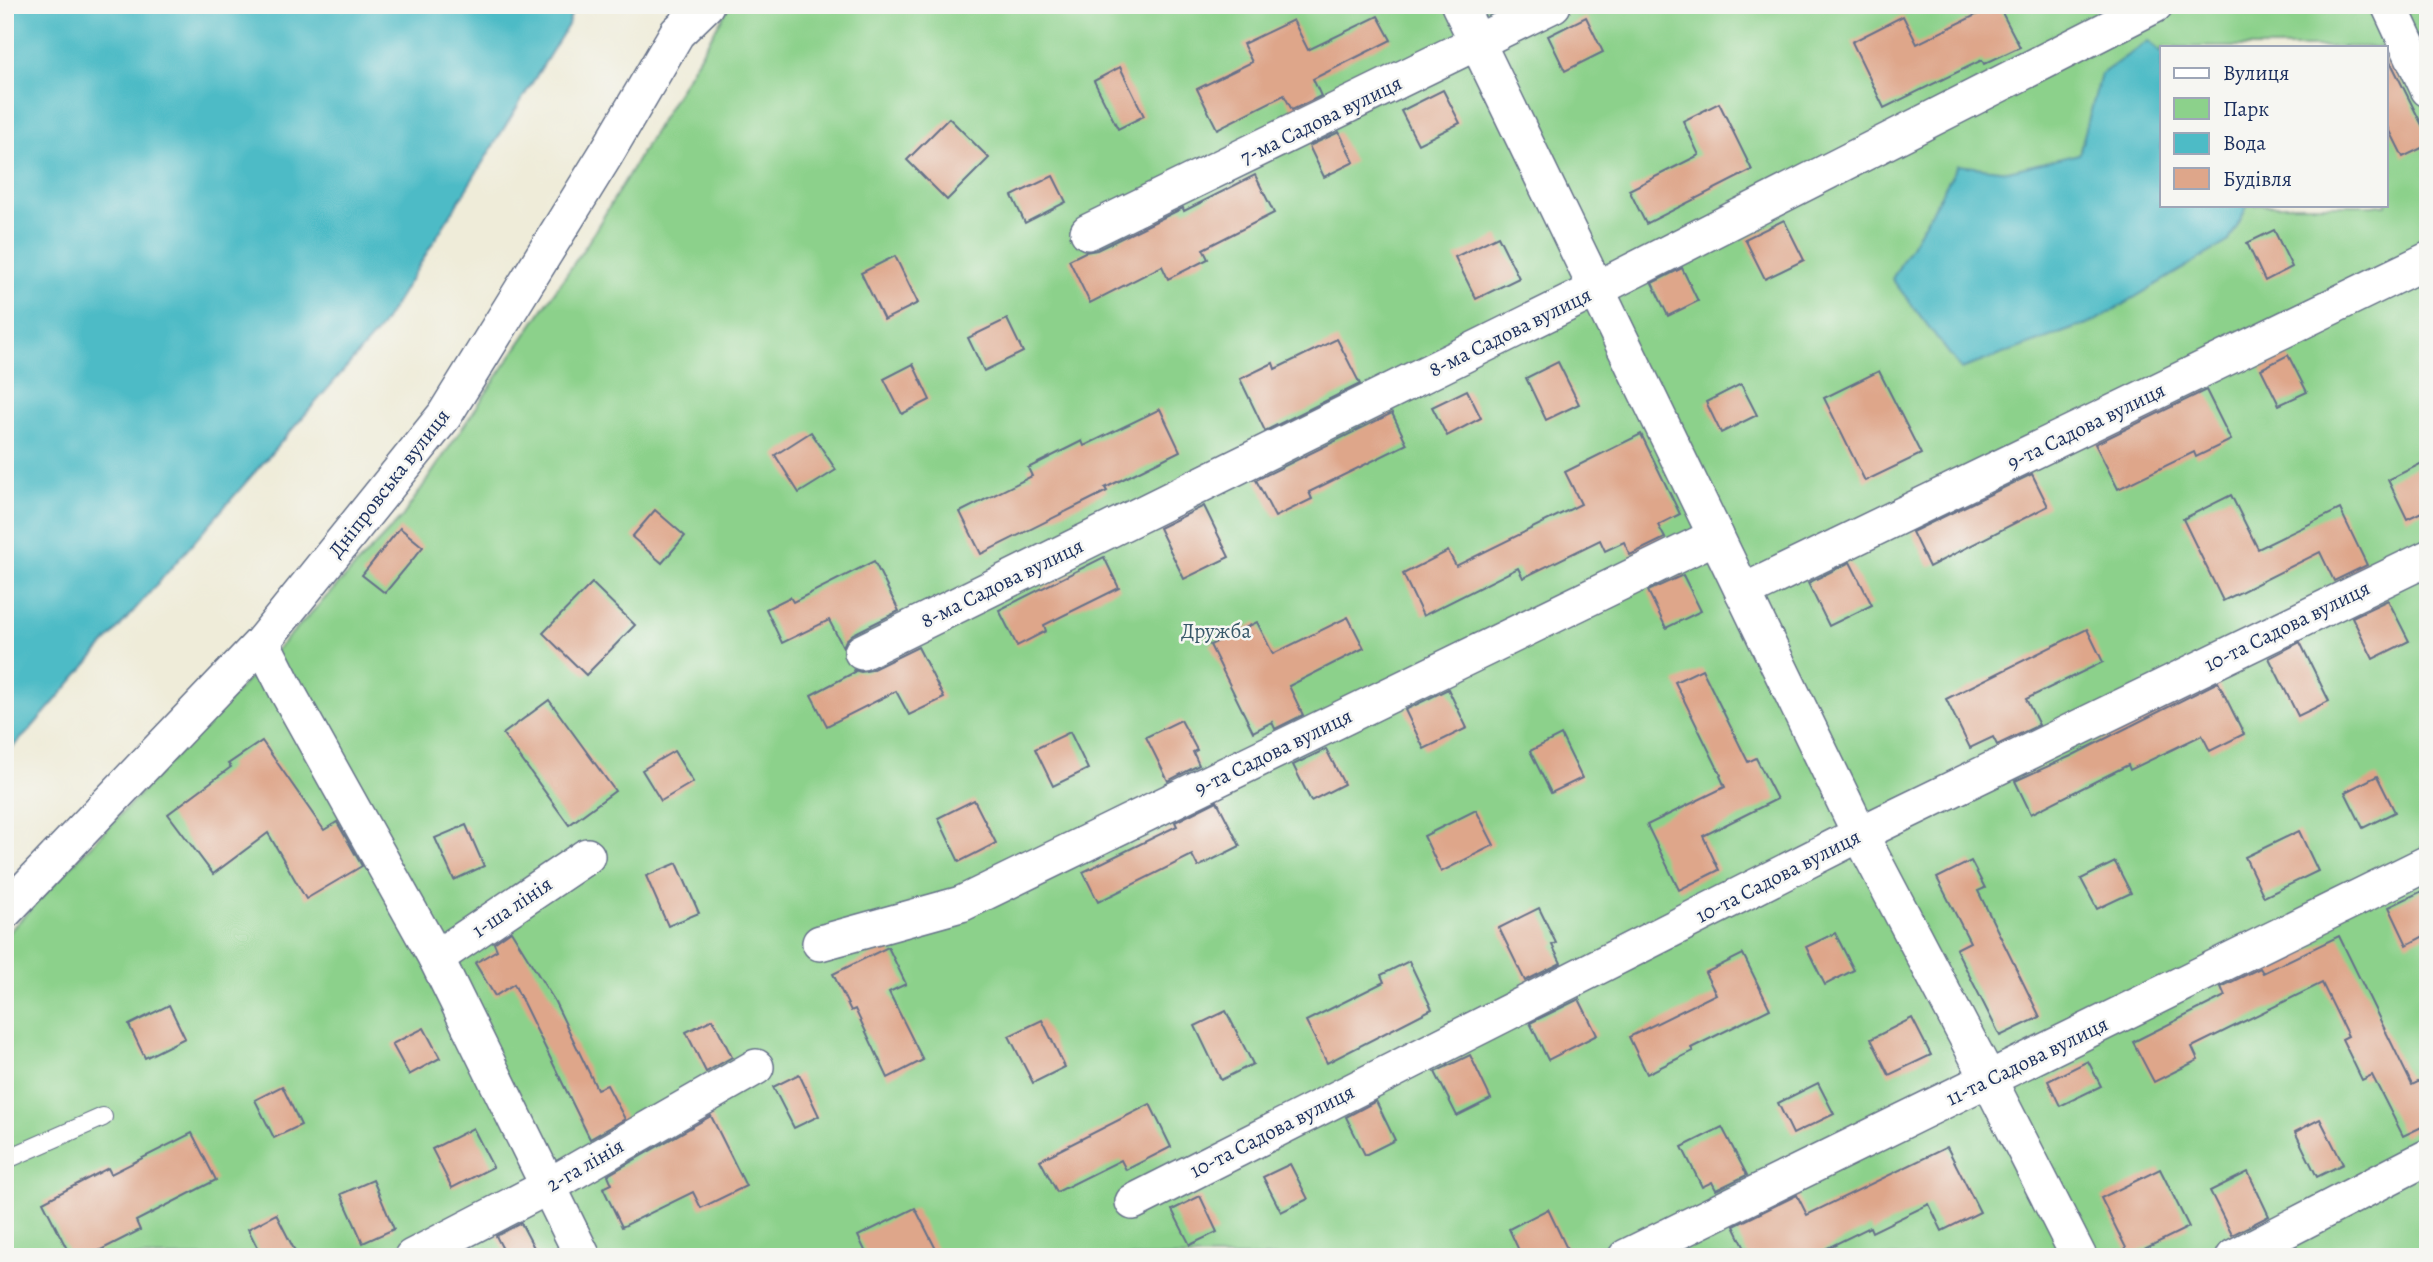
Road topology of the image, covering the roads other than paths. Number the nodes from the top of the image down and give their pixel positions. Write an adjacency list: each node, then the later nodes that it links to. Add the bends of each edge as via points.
1 (706, 5): 14 (street, Дніпровська вулиця, via 677,33 444,416)
2 (1459, 5): 6 (street)
3 (1553, 5): 6 (street, 7-ма Садова вулиця)
4 (2155, 5): 10 (street, 8-ма Садова вулиця)
5 (2389, 5): 7 (street)
6 (1478, 43): 8 (street, 7-ма Садова вулиця); 10 (street)
7 (2428, 89)
8 (1088, 233)
9 (2428, 260): 13 (street, 9-та Садова вулиця)
10 (1597, 289): 11 (street); 15 (street, 8-ма Садова вулиця)
11 (1716, 536): 13 (street); 20 (street, 9-та Садова вулиця, via 961,904)
12 (2428, 558): 16 (street, 10-та Садова вулиця)
13 (1744, 592): 16 (street)
14 (262, 642): 19 (street, Дніпровська вулиця); 21 (street)
15 (862, 652)
16 (1860, 834): 23 (street); 28 (street, 10-та Садова вулиця)
17 (587, 856): 21 (street, 1-ша лінія)
18 (2428, 863): 23 (street, 11-та Садова вулиця)
19 (5, 911)
20 (820, 943)
21 (436, 958): 27 (street)
22 (756, 1068): 27 (street, 2-га лінія)
23 (1989, 1080): 31 (street, 11-та Садова вулиця); 32 (street)
24 (103, 1117): 26 (lane)
25 (2428, 1157): 33 (street)
26 (5, 1160)
27 (547, 1187): 29 (street, 2-га лінія); 30 (street)
28 (1133, 1202)
29 (412, 1257)
30 (583, 1257)
31 (1626, 1257)
32 (2079, 1257)
33 (2234, 1257)

